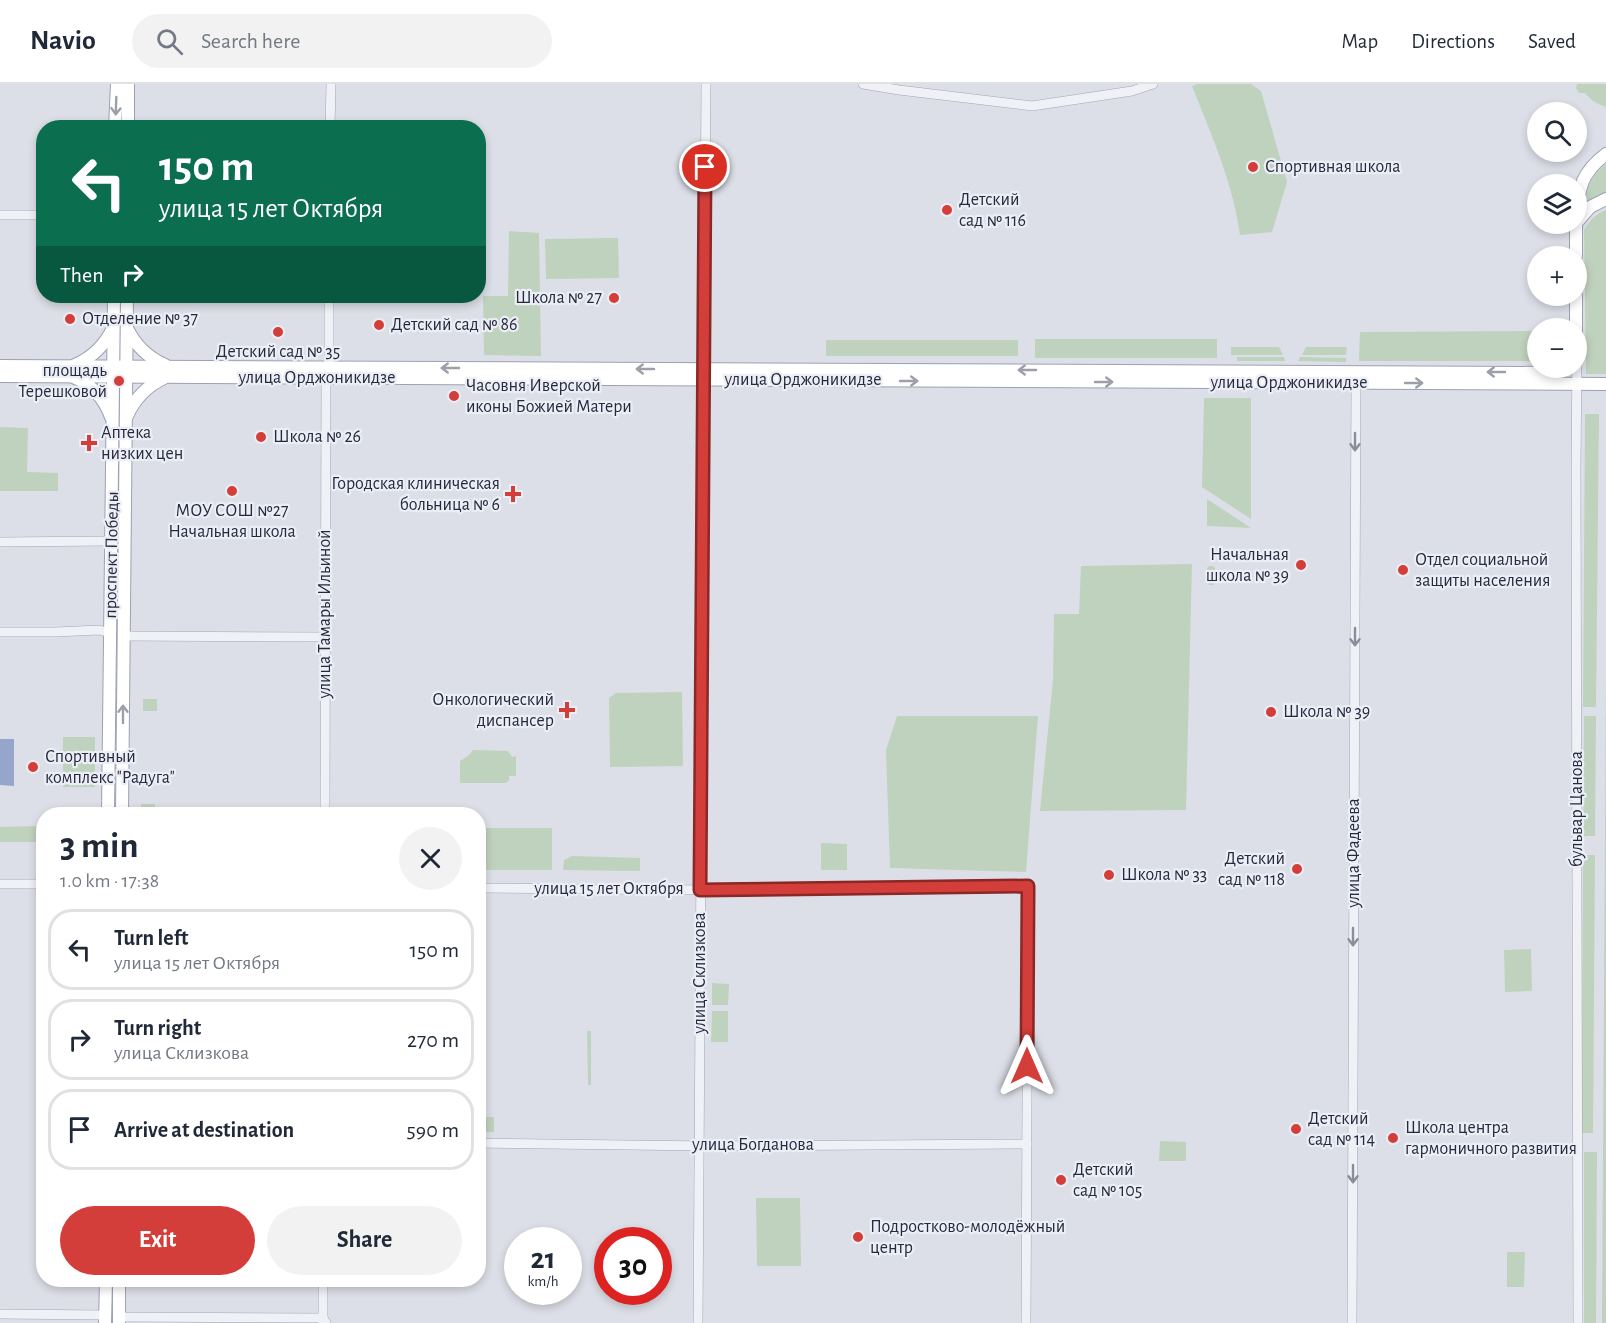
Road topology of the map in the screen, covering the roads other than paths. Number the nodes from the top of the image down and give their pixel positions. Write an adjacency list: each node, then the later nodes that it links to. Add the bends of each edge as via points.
1 (117, 84): 7 (main road, one-way to 7)
2 (128, 84): 8 (main road)
3 (331, 84): 9 (street)
4 (705, 84): 27 (street, улица Склизкова)
5 (863, 84): 6 (street, via 1032,106 1132,91)
6 (1153, 84)
7 (116, 120)
8 (128, 120)
9 (330, 120)
10 (1606, 154): 11 (main road)
11 (1586, 174)
12 (1606, 199): 13 (main road)
13 (1587, 209)
14 (0, 215): 15 (street)
15 (36, 215)
16 (115, 303): 19 (main road, проспект Победы)
17 (125, 303): 19 (main road, проспект Победы)
18 (329, 303): 25 (street, улица Тамары Ильиной)
19 (120, 326): 21 (main road); 22 (main road, проспект Победы); 23 (main road)
20 (0, 366): 21 (main road, улица Орджоникидзе)
21 (71, 371): 22 (main road, улица Орджоникидзе); 28 (main road, улица Орджоникидзе); 34 (main road, via 100,396)
22 (120, 371): 23 (main road, улица Орджоникидзе); 34 (main road, проспект Победы)
23 (168, 371): 25 (main road, улица Орджоникидзе); 34 (main road)
24 (1212, 371): 26 (main road, улица Орджоникидзе, one-way to 24); 27 (main road, улица Орджоникидзе, one-way to 27); 30 (main road, via 1203,375)
25 (327, 372): 27 (main road, улица Орджоникидзе); 39 (street, улица Тамары Ильиной)
26 (1527, 373)
27 (704, 374): 30 (main road, улица Орджоникидзе, one-way to 30); 46 (street, улица Склизкова)
28 (0, 376)
29 (1577, 378): 32 (street, бульвар Цанова)
30 (1200, 382): 31 (main road, улица Орджоникидзе)
31 (1356, 383): 32 (main road, улица Орджоникидзе, one-way to 32); 59 (street, улица Фадеева, one-way to 59)
32 (1577, 384): 33 (main road, улица Орджоникидзе); 60 (street, бульвар Цанова)
33 (1606, 384)
34 (119, 420): 35 (main road, проспект Победы); 38 (main road, проспект Победы)
35 (112, 541): 36 (street); 38 (main road, проспект Победы)
36 (0, 542)
37 (0, 632): 38 (street, via 99,630)
38 (117, 634): 39 (street); 40 (main road, проспект Победы); 41 (main road, проспект Победы, one-way to 38)
39 (325, 637): 42 (street, улица Тамары Ильиной)
40 (108, 807)
41 (122, 807)
42 (325, 807)
43 (0, 884): 44 (street)
44 (36, 884)
45 (486, 888): 46 (street, улица 15 лет Октября)
46 (700, 890): 48 (street, улица 15 лет Октября, via 1028,886); 49 (street, улица Склизкова)
47 (486, 1143): 49 (street, улица Богданова)
48 (1027, 1144): 49 (street, улица Богданова); 58 (street)
49 (699, 1145): 57 (street, улица Склизкова)
50 (106, 1287): 54 (main road)
51 (119, 1287): 55 (main road)
52 (323, 1287): 56 (street)
53 (0, 1314): 54 (street)
54 (105, 1319)
55 (119, 1320): 56 (street)
56 (324, 1321)
57 (698, 1323)
58 (1026, 1323)
59 (1352, 1323)
60 (1578, 1323)

